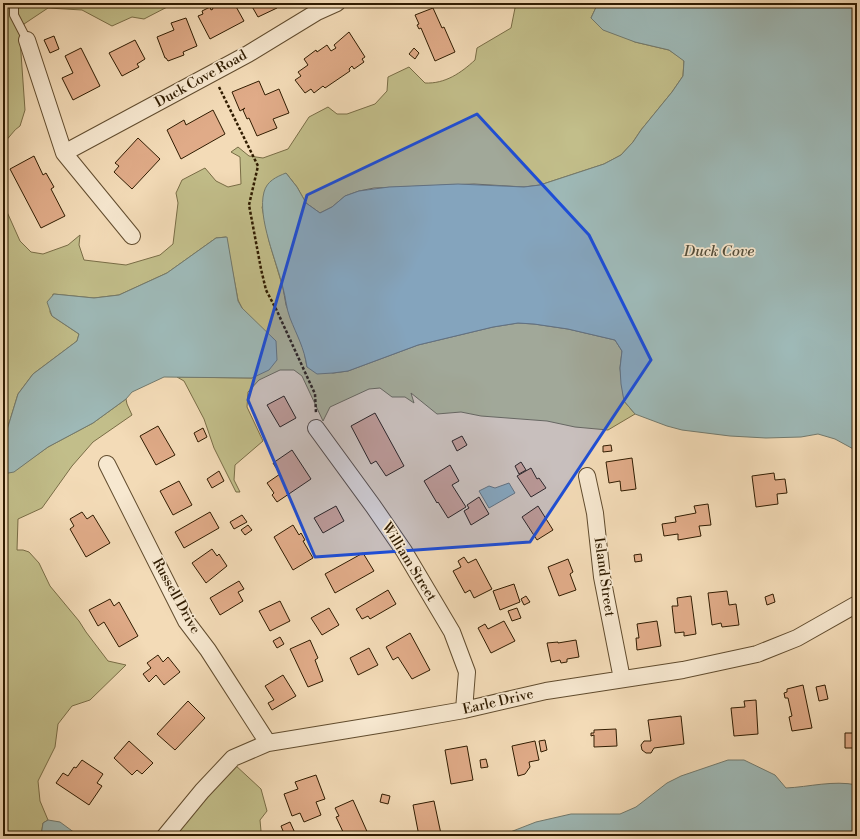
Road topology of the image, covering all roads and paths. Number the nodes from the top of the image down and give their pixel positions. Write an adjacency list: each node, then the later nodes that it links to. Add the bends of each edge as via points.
1 (14, 3): 3 (lane, via 14,15)
2 (337, 3): 4 (street, Duck Cove Road, via 317,12)
3 (27, 40): 5 (street)
4 (212, 74): 5 (street, Duck Cove Road); 7 (path, via 258,166 250,204 261,269 266,290 315,394)
5 (64, 153): 6 (street)
6 (132, 236)
7 (316, 428): 12 (street, William Street, via 404,551 452,632 467,672)
8 (107, 464): 13 (street, Russell Drive, via 186,621 208,650)
9 (587, 476): 11 (street, Island Street, via 595,513 602,577)
10 (857, 604): 11 (street, Earle Drive, via 797,638 757,654 683,670)
11 (622, 679): 12 (street, Earle Drive, via 546,691)
12 (464, 710): 13 (street, Earle Drive)
13 (268, 743): 14 (street, Earle Drive, via 233,758)
14 (164, 836)

